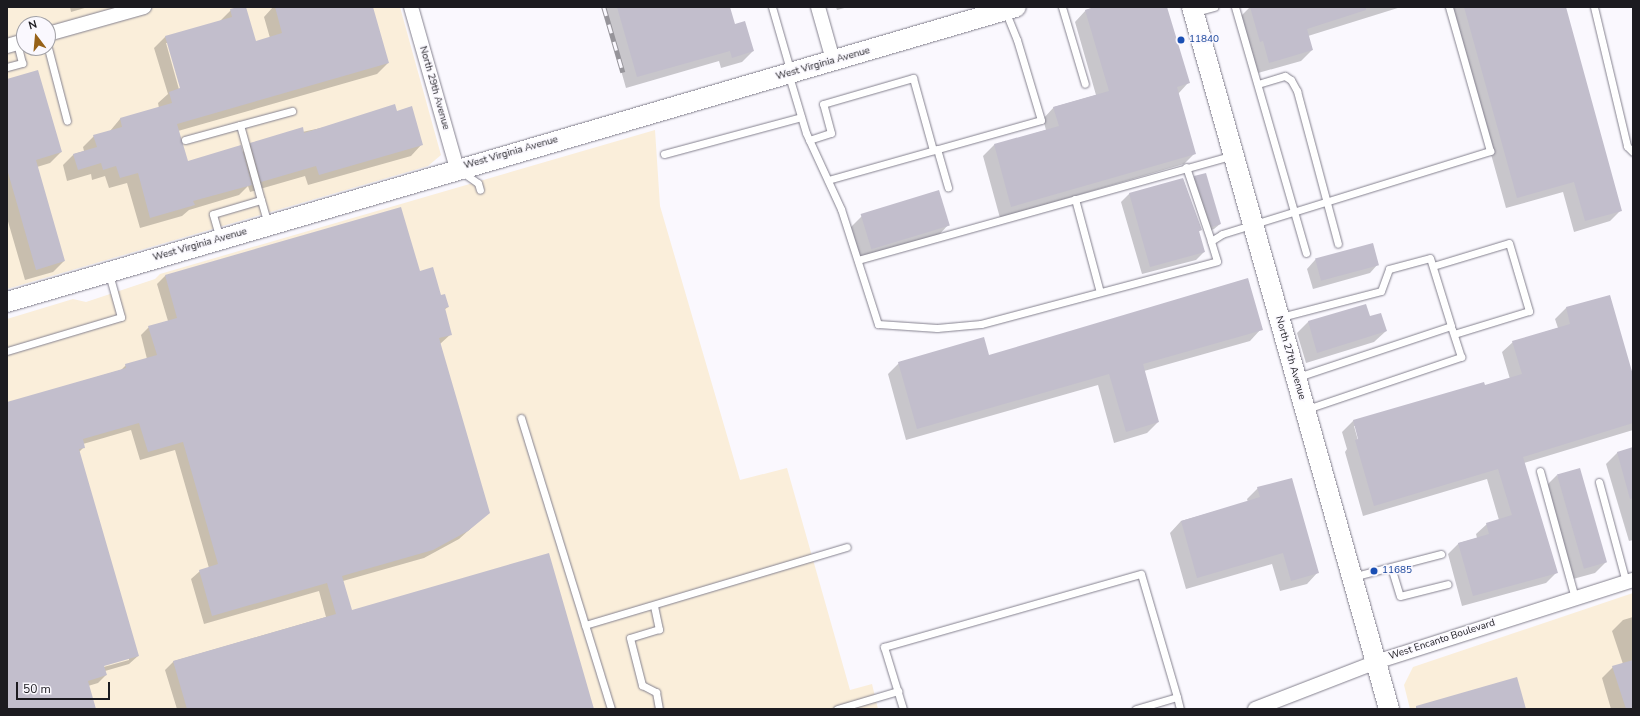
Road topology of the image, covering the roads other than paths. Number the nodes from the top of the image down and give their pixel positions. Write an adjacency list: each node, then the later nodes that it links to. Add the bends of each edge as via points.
1 (144, 7): 12 (street)
2 (411, 7): 31 (street, North 29th Avenue)
3 (772, 7): 17 (lane)
4 (818, 7): 15 (street)
5 (1062, 7): 18 (lane)
6 (1214, 7): 11 (lane)
7 (1235, 7): 19 (lane)
8 (1449, 7): 37 (lane, via 1490,151)
9 (1594, 7): 27 (lane, via 1627,146)
10 (1011, 9): 15 (street, West Virginia Avenue); 26 (lane, via 1017,40 1040,120)
11 (1192, 10): 29 (street, North 27th Avenue)
12 (56, 32)
13 (20, 56): 16 (lane, via 22,63)
14 (50, 56): 22 (lane)
15 (833, 60): 17 (street, West Virginia Avenue)
16 (7, 68)
17 (789, 73): 21 (lane); 31 (street, West Virginia Avenue)
18 (1085, 84)
19 (1258, 84): 37 (lane, via 1285,76 1291,80 1297,91); 38 (lane)
20 (292, 111): 23 (lane)
21 (801, 117): 25 (lane); 28 (lane)
22 (67, 121)
23 (240, 125): 24 (lane); 36 (lane)
24 (185, 140)
25 (809, 140): 26 (lane, via 832,133 823,104 913,78); 32 (lane)
26 (935, 150): 32 (lane); 33 (lane)
27 (1633, 152)
28 (664, 154)
29 (1234, 155): 30 (lane); 39 (street, North 27th Avenue)
30 (1186, 167): 35 (lane); 42 (lane)
31 (457, 169): 34 (lane, via 478,183); 40 (street, West Virginia Avenue)
32 (828, 180): 45 (lane, via 842,209)
33 (948, 187)
34 (480, 190)
35 (1075, 199): 45 (lane); 48 (lane)
36 (262, 200): 40 (lane); 41 (lane, via 213,214)
37 (1326, 200): 38 (lane); 43 (lane)
38 (1295, 210): 39 (lane); 44 (lane)
39 (1253, 224): 42 (lane); 50 (street, North 27th Avenue)
40 (268, 225): 41 (street, West Virginia Avenue)
41 (220, 239): 47 (street, West Virginia Avenue)
42 (1211, 241): 48 (lane, via 1217,261)
43 (1338, 244)
44 (1306, 253)
45 (858, 260): 48 (lane, via 878,324 937,328 981,324)
46 (1433, 266): 50 (lane, via 1430,258 1389,269 1380,290); 51 (lane); 52 (lane, via 1509,243 1529,310)
47 (108, 272): 49 (street, West Virginia Avenue); 53 (lane, via 121,317)
48 (1100, 292)
49 (7, 302)
50 (1279, 317): 54 (street, North 27th Avenue)
51 (1451, 326): 52 (lane); 54 (lane)
52 (1454, 334): 55 (lane, via 1461,357)
53 (7, 351)
54 (1296, 378): 55 (street, North 27th Avenue)
55 (1305, 410): 62 (street, North 27th Avenue)
56 (521, 418): 67 (lane)
57 (1540, 471): 65 (lane)
58 (1599, 482): 63 (lane)
59 (847, 547): 66 (lane)
60 (1442, 554): 61 (lane)
61 (1391, 568): 62 (lane); 64 (lane, via 1400,596)
62 (1352, 578): 68 (street, North 27th Avenue)
63 (1630, 581): 65 (street, West Encanto Boulevard)
64 (1448, 584)
65 (1575, 598): 68 (street, West Encanto Boulevard)
66 (654, 606): 67 (lane); 72 (lane, via 660,629 630,638 642,685 656,692)
67 (585, 625): 71 (lane)
68 (1376, 662): 77 (street, West Encanto Boulevard); 78 (street, North 27th Avenue)
69 (898, 691): 70 (lane, via 884,647 1141,574); 73 (lane); 74 (lane)
70 (1177, 697): 75 (lane); 76 (lane)
71 (611, 709)
72 (659, 709)
73 (837, 709)
74 (903, 709)
75 (1136, 709)
76 (1180, 709)
77 (1255, 709)
78 (1389, 709)

